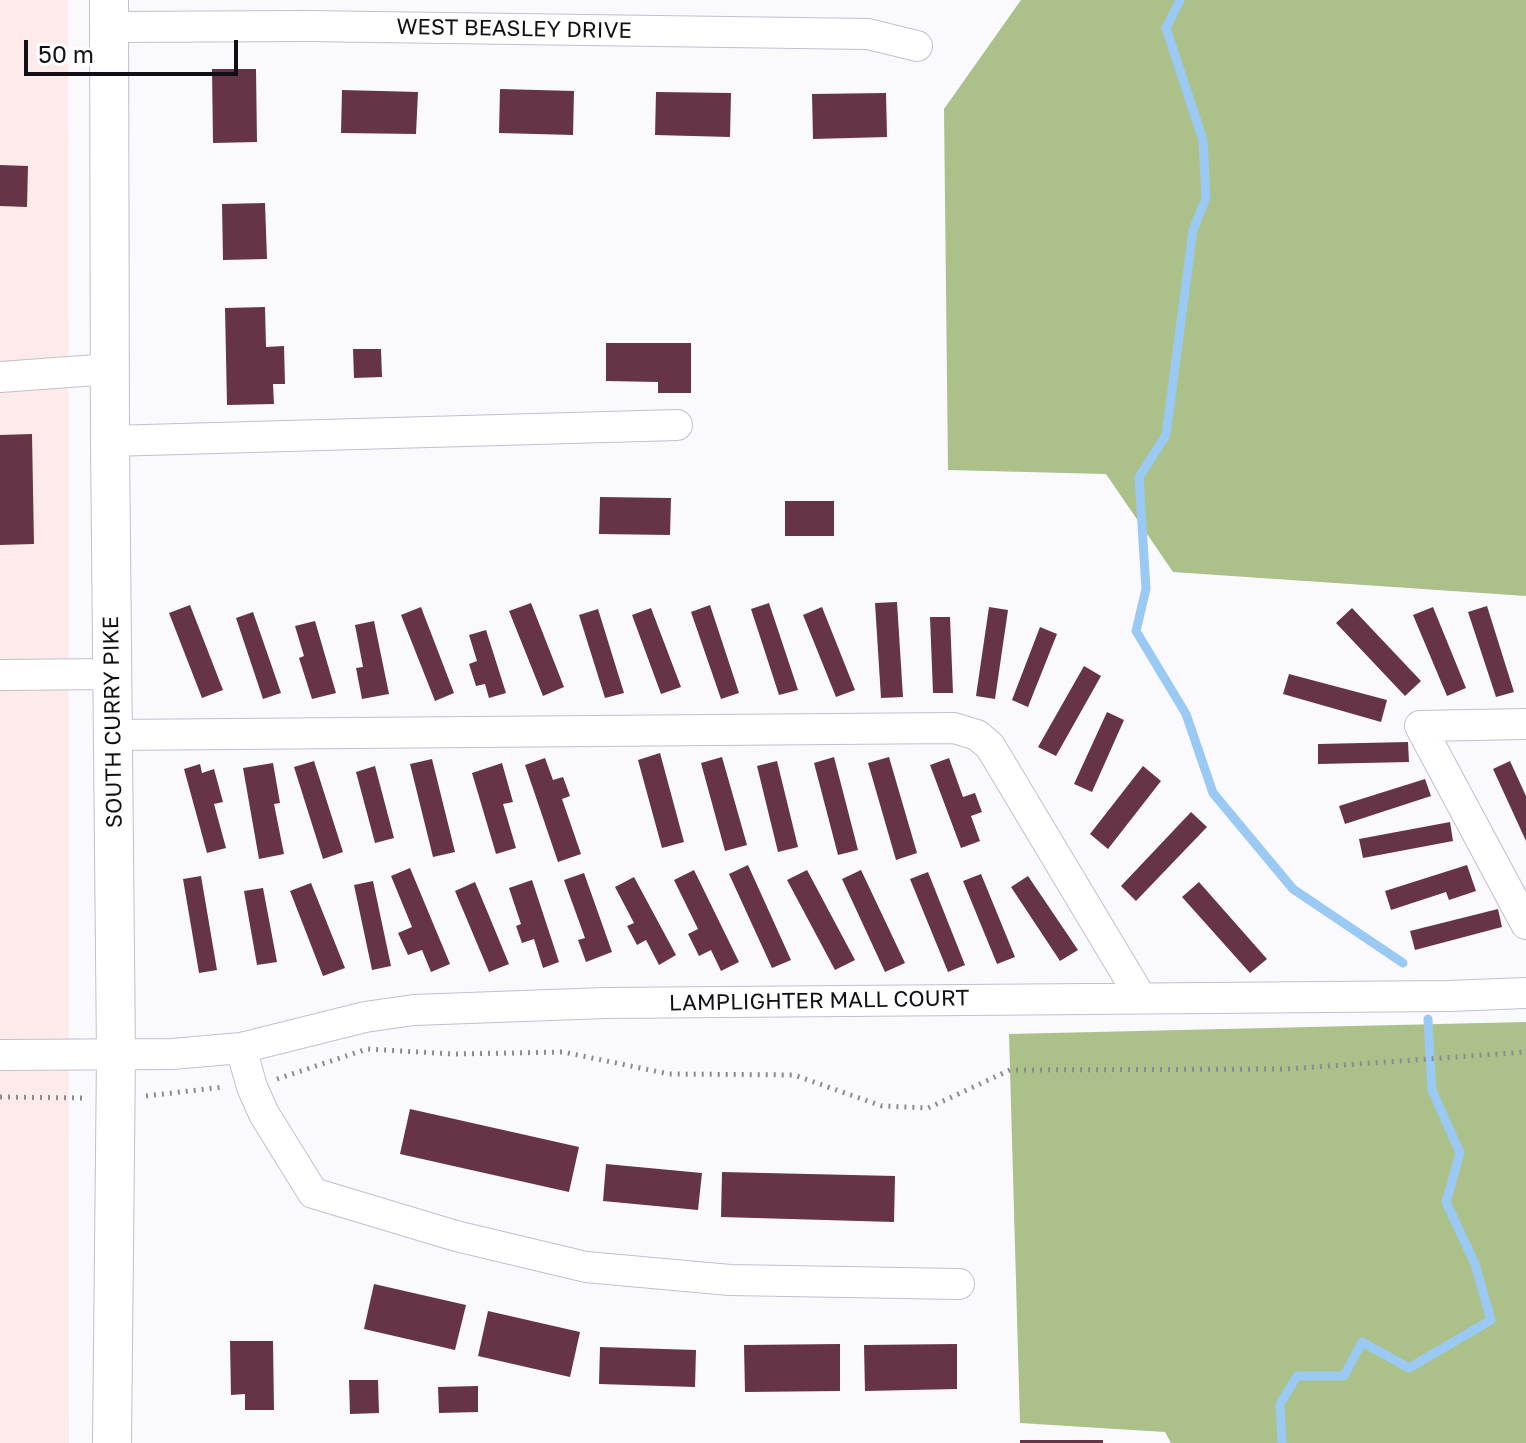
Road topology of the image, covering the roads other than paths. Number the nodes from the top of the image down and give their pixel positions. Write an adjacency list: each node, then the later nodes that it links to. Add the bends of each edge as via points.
1 (109, 13): 2 (street, WEST BEASLEY DRIVE, via 306,26 868,34); 3 (main road, SOUTH CURRY PIKE)
2 (917, 46)
3 (110, 369): 4 (street); 6 (main road, SOUTH CURRY PIKE)
4 (0, 377)
5 (677, 425): 6 (street)
6 (110, 441): 7 (main road, SOUTH CURRY PIKE)
7 (112, 674): 8 (street); 10 (main road, SOUTH CURRY PIKE)
8 (0, 675)
9 (1526, 724): 11 (street, via 1420,726)
10 (113, 735): 13 (street, via 954,728 977,735 990,746); 16 (main road, SOUTH CURRY PIKE)
11 (1526, 924)
12 (1526, 993): 13 (street, LAMPLIGHTER MALL COURT)
13 (1141, 998): 14 (street, LAMPLIGHTER MALL COURT, via 414,1010)
14 (241, 1048): 16 (street, LAMPLIGHTER MALL COURT); 17 (street, via 264,1114 313,1193 456,1236 586,1267 730,1280)
15 (0, 1055): 16 (street, LAMPLIGHTER MALL COURT)
16 (116, 1055): 18 (main road, SOUTH CURRY PIKE)
17 (959, 1284)
18 (112, 1443)

